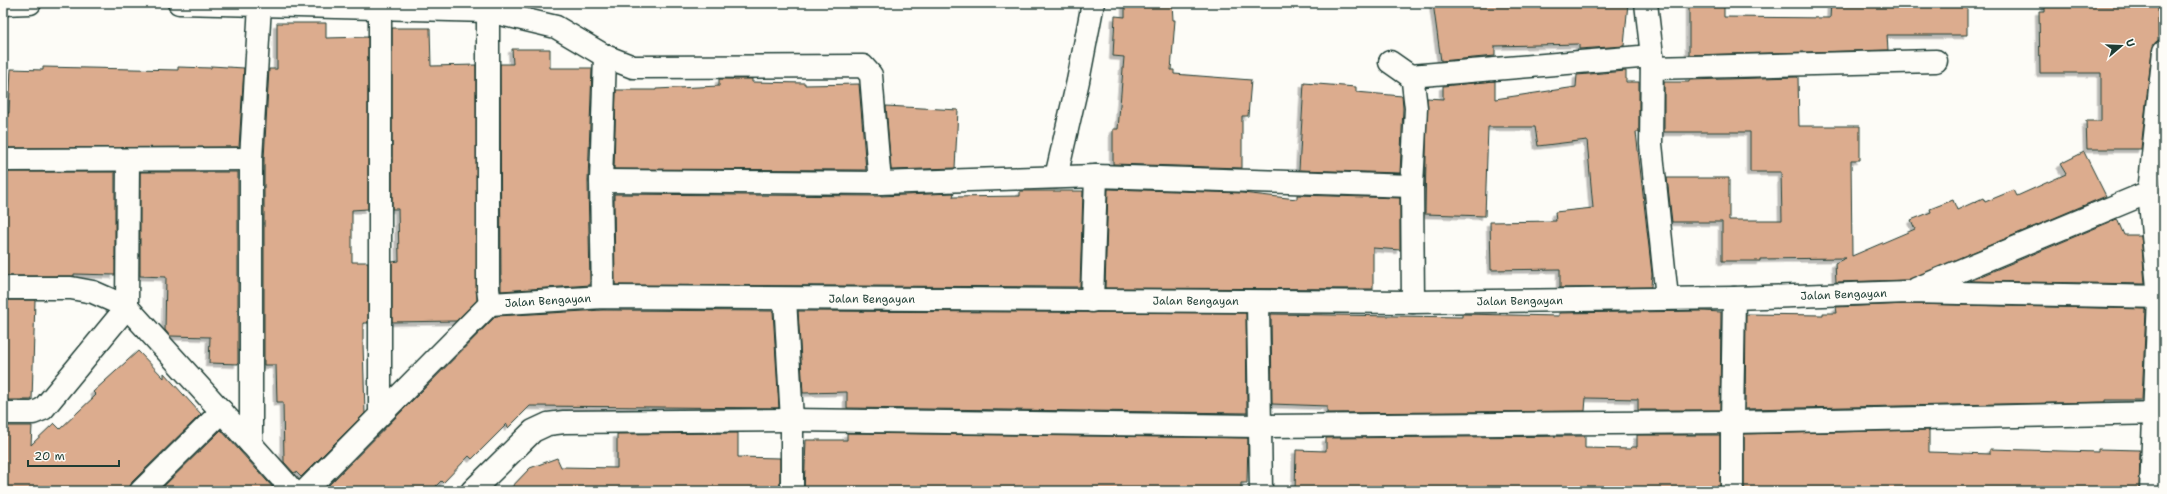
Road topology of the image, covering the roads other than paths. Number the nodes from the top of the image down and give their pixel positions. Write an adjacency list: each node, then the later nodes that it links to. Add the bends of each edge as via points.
1 (30, 3): 5 (street)
2 (179, 3): 6 (street)
3 (1093, 3): 19 (street)
4 (1646, 3): 13 (street)
5 (3, 4)
6 (260, 5): 7 (street); 15 (street)
7 (380, 7): 8 (street); 39 (street)
8 (488, 11): 10 (street, via 556,27); 34 (street)
9 (2164, 51): 23 (street)
10 (605, 56): 20 (street); 21 (street, via 633,67 863,66 871,75)
11 (1936, 61): 13 (street)
12 (1390, 62): 14 (street)
13 (1652, 62): 14 (street); 27 (street, via 1651,144)
14 (1410, 76): 22 (street, via 1416,108)
15 (251, 159): 17 (street); 43 (street)
16 (3, 160): 17 (street)
17 (128, 160): 35 (street)
18 (1096, 176): 19 (street); 22 (street); 31 (street)
19 (1056, 177): 21 (street)
20 (601, 181): 21 (street); 26 (street)
21 (880, 183)
22 (1412, 186): 33 (street)
23 (2149, 192): 25 (street); 29 (street)
24 (3, 288): 35 (street, via 71,288 93,292)
25 (1908, 292): 28 (street, Jalan Bengayan); 29 (street, Jalan Bengayan)
26 (603, 297): 30 (street, Jalan Bengayan); 34 (street, Jalan Bengayan)
27 (1667, 298): 28 (street, Jalan Bengayan); 33 (street, Jalan Bengayan)
28 (1734, 298): 41 (street)
29 (2161, 298): 38 (street)
30 (785, 299): 31 (street, Jalan Bengayan); 40 (street)
31 (1092, 301): 32 (street, Jalan Bengayan)
32 (1258, 302): 33 (street, Jalan Bengayan); 42 (street)
33 (1413, 302)
34 (490, 304): 39 (street, Jalan Bengayan)
35 (127, 308): 36 (street); 37 (street, via 43,409 33,413)
36 (222, 410): 43 (street); 44 (street)
37 (3, 413)
38 (2160, 413): 41 (street); 51 (street)
39 (380, 414): 46 (street, Jalan Bengayan)
40 (792, 420): 42 (street); 47 (street, via 548,424 533,431); 48 (street)
41 (1732, 422): 42 (street); 50 (street)
42 (1259, 426): 49 (street)
43 (251, 444): 45 (street)
44 (141, 491)
45 (293, 491)
46 (305, 491)
47 (472, 491)
48 (792, 491)
49 (1261, 491)
50 (1732, 491)
51 (2152, 491)

